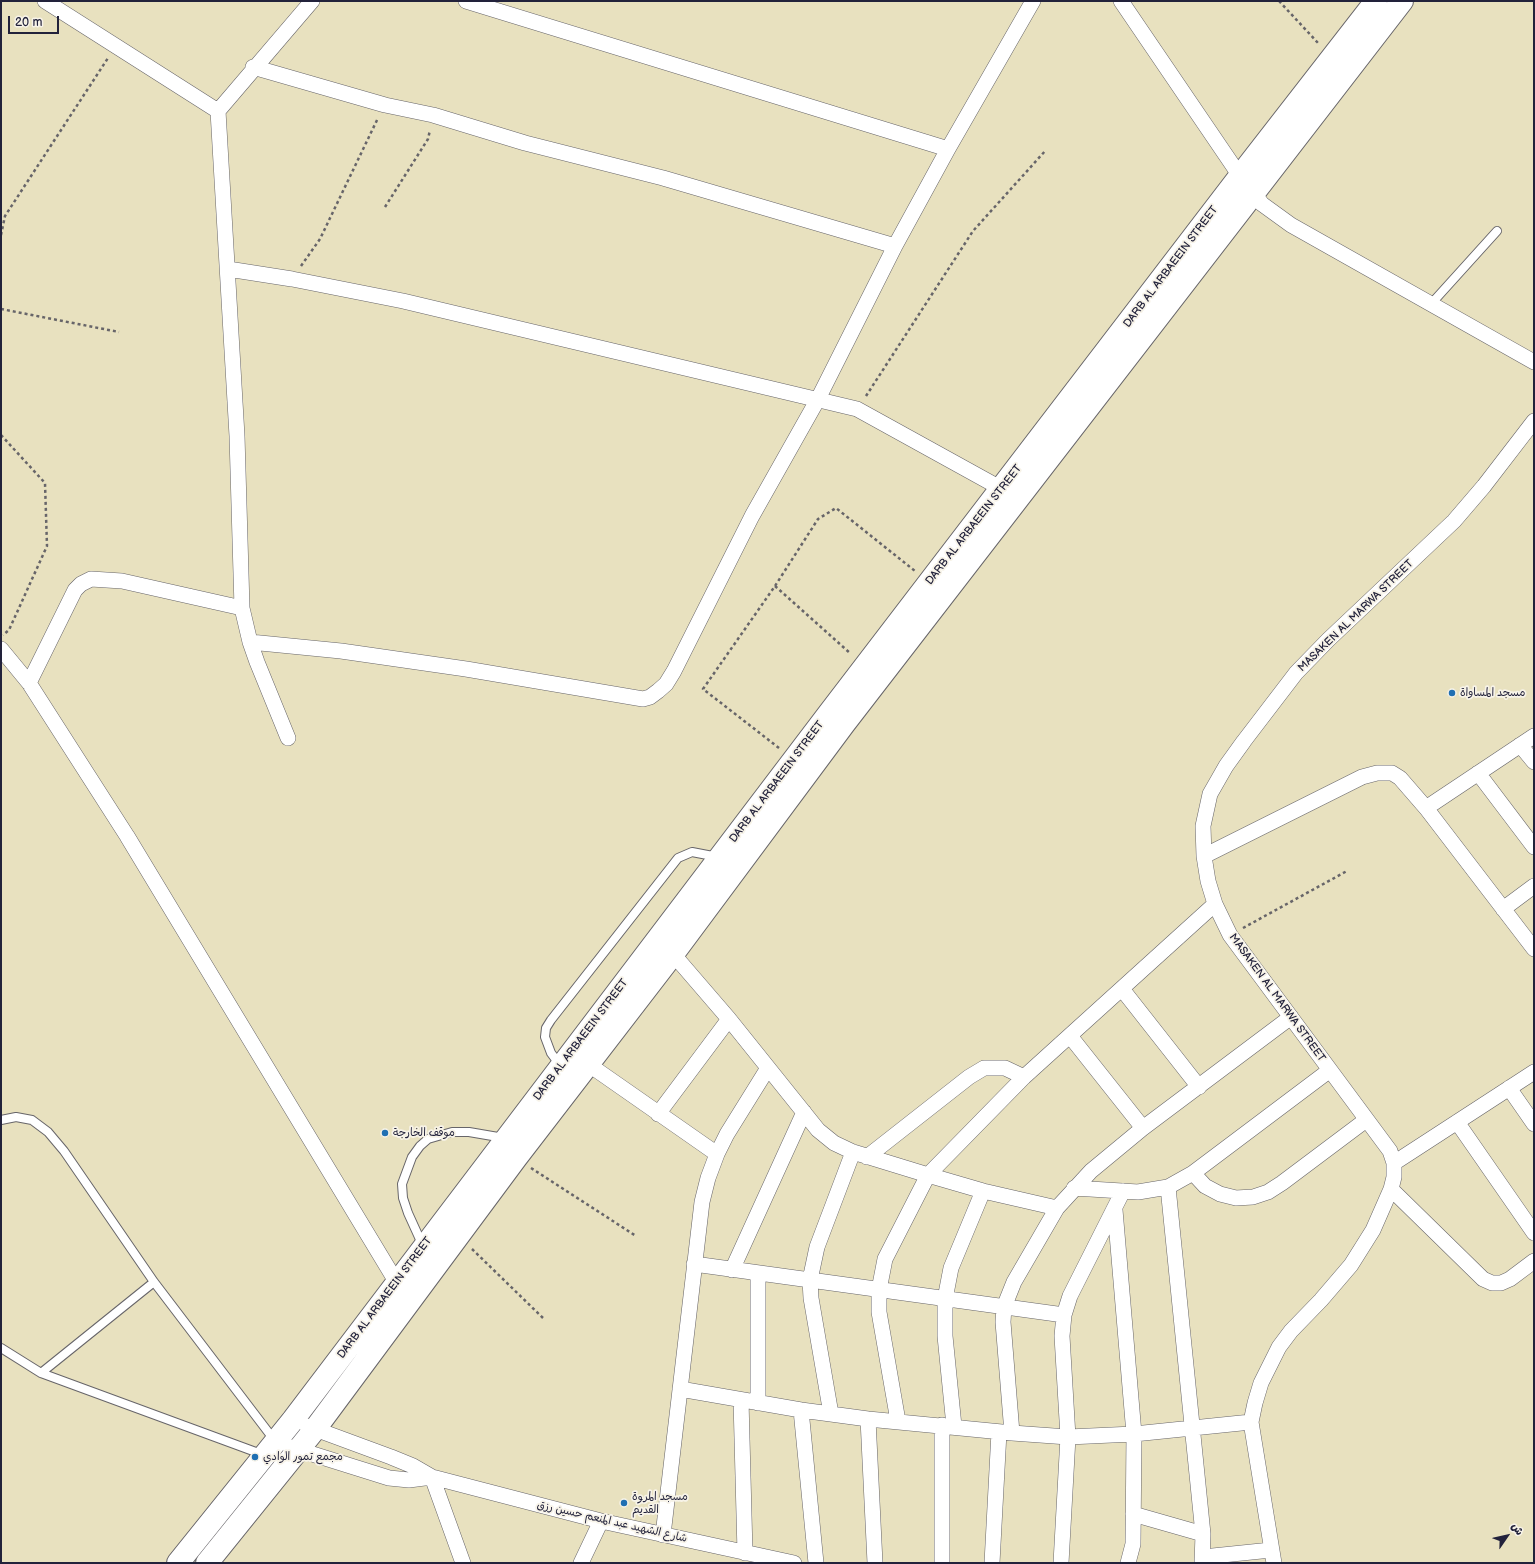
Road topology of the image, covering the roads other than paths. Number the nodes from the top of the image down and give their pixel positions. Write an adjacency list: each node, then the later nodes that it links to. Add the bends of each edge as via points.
1 (45, 1): 9 (street)
2 (312, 1): 8 (street)
3 (466, 1): 10 (street)
4 (1032, 1): 10 (street)
5 (1121, 1): 11 (street)
6 (1376, 1): 11 (highway, DARB AL ARBAEEIN STREET)
7 (1402, 1): 12 (highway, DARB AL ARBAEEIN STREET)
8 (254, 67): 9 (street); 14 (street, via 385,105 433,115 525,143 663,178)
9 (218, 111): 15 (street)
10 (948, 149): 14 (street)
11 (1240, 176): 12 (street); 20 (highway, DARB AL ARBAEEIN STREET)
12 (1253, 193): 16 (street, via 1262,204 1291,225); 25 (highway, DARB AL ARBAEEIN STREET)
13 (1497, 231): 16 (lane)
14 (895, 246): 18 (street)
15 (228, 269): 18 (street, via 403,301); 21 (street, via 237,436)
16 (1431, 304): 17 (street)
17 (1534, 362)
18 (818, 399): 20 (street, via 857,409); 22 (street, via 752,516 674,670 666,684 650,697 643,699 341,651)
19 (1534, 421): 33 (street, MASAKEN AL MARWA STREET, via 1454,521 1328,640 1296,673 1267,709 1226,766 1210,794 1203,826)
20 (1002, 489): 25 (highway, DARB AL ARBAEEIN STREET, via 865,668)
21 (242, 608): 22 (street); 24 (street, via 122,581 91,579 75,590)
22 (250, 642): 27 (street, via 264,684)
23 (1, 649): 24 (street)
24 (29, 683): 81 (street, via 127,836)
25 (837, 718): 34 (highway, DARB AL ARBAEEIN STREET, via 795,760); 38 (highway, DARB AL ARBAEEIN STREET)
26 (1534, 736): 28 (street)
27 (288, 738)
28 (1520, 745): 29 (street); 30 (street)
29 (1534, 762)
30 (1478, 773): 31 (street); 32 (street)
31 (1426, 808): 33 (street, via 1400,778 1392,773 1377,773 1362,777); 37 (street)
32 (1534, 847)
33 (1204, 856): 36 (street, MASAKEN AL MARWA STREET)
34 (721, 857): 38 (highway, DARB AL ARBAEEIN STREET); 45 (lane, via 692,852 678,858 551,1020 546,1028 545,1037 551,1054)
35 (1534, 886): 37 (street)
36 (1215, 904): 40 (street); 41 (street, MASAKEN AL MARWA STREET, via 1230,935)
37 (1504, 909): 39 (street)
38 (666, 946): 42 (street); 44 (highway, DARB AL ARBAEEIN STREET); 45 (highway, DARB AL ARBAEEIN STREET)
39 (1534, 949)
40 (1122, 989): 43 (street); 50 (street)
41 (1290, 1017): 47 (street, MASAKEN AL MARWA STREET); 50 (street)
42 (729, 1019): 46 (street); 53 (street)
43 (1070, 1036): 49 (street); 58 (street)
44 (588, 1064): 53 (street); 99 (highway, DARB AL ARBAEEIN STREET)
45 (561, 1067): 59 (highway, DARB AL ARBAEEIN STREET)
46 (768, 1068): 52 (street); 61 (street)
47 (1330, 1070): 55 (street, MASAKEN AL MARWA STREET); 64 (street)
48 (1534, 1072): 51 (street)
49 (1024, 1078): 62 (street, via 1005,1068 984,1068 968,1077); 65 (street)
50 (1199, 1087): 58 (street)
51 (1509, 1088): 56 (street); 57 (street)
52 (804, 1112): 60 (street, via 818,1130 834,1143); 77 (street)
53 (658, 1114): 61 (street)
54 (1, 1120): 80 (lane, via 16,1117 32,1120 48,1132 64,1151)
55 (1366, 1120): 63 (street, MASAKEN AL MARWA STREET, via 1390,1151); 64 (street, via 1268,1192 1236,1198 1220,1194 1205,1186)
56 (1457, 1122): 63 (street); 73 (street)
57 (1534, 1124)
58 (1143, 1128): 67 (street)
59 (506, 1138): 74 (highway, DARB AL ARBAEEIN STREET); 74 (lane, via 452,1132 428,1139 420,1146 412,1157 402,1184 408,1213)
60 (852, 1152): 62 (street); 79 (street, via 817,1247)
61 (717, 1154): 76 (street, via 702,1202)
62 (867, 1157): 65 (street)
63 (1394, 1164): 68 (street, MASAKEN AL MARWA STREET)
64 (1193, 1173): 66 (street)
65 (928, 1175): 69 (street); 82 (street, via 885,1259)
66 (1168, 1187): 70 (street, via 1153,1191); 98 (street)
67 (1074, 1188): 70 (street); 71 (street)
68 (1391, 1189): 75 (street, via 1483,1279 1501,1283); 96 (street, MASAKEN AL MARWA STREET, via 1373,1230 1350,1265 1291,1331 1276,1353 1260,1383)
69 (983, 1190): 71 (street); 83 (street, via 951,1268)
70 (1123, 1191): 72 (street)
71 (1057, 1208): 84 (street, via 1014,1282)
72 (1115, 1210): 85 (street, via 1070,1296); 101 (street)
73 (1534, 1233)
74 (424, 1247): 81 (highway, DARB AL ARBAEEIN STREET)
75 (1534, 1260)
76 (694, 1264): 77 (street); 88 (street)
77 (732, 1270): 78 (street)
78 (758, 1273): 79 (street); 90 (street)
79 (810, 1280): 82 (street); 92 (street)
80 (154, 1282): 87 (lane); 103 (lane)
81 (397, 1283): 94 (highway, DARB AL ARBAEEIN STREET)
82 (879, 1290): 83 (street); 95 (street, via 879,1312)
83 (945, 1299): 84 (street); 97 (street)
84 (1004, 1307): 85 (street); 100 (street)
85 (1064, 1315): 102 (street, via 1062,1336)
86 (1, 1348): 87 (lane)
87 (41, 1373): 103 (lane)
88 (680, 1389): 89 (street); 109 (street)
89 (741, 1400): 90 (street); 110 (street)
90 (758, 1403): 91 (street)
91 (801, 1410): 92 (street); 118 (street)
92 (831, 1414): 93 (street)
93 (868, 1419): 95 (street); 119 (street)
94 (293, 1420): 99 (street, شارع الشهيد عبد المنعم حسين رزق); 103 (highway, DARB AL ARBAEEIN STREET)
95 (898, 1421): 97 (street)
96 (1251, 1422): 98 (street); 111 (street, MASAKEN AL MARWA STREET)
97 (948, 1426): 100 (street); 120 (street)
98 (1192, 1428): 101 (street); 108 (street)
99 (315, 1429): 104 (highway, DARB AL ARBAEEIN STREET); 105 (street, شارع الشهيد عبد المنعم حسين رزق, via 413,1466)
100 (1006, 1432): 102 (street); 121 (street)
101 (1134, 1434): 102 (street); 106 (street)
102 (1068, 1436): 122 (street)
103 (270, 1448): 104 (street, شارع الشهيد عبد المنعم حسين رزق); 114 (highway, DARB AL ARBAEEIN STREET)
104 (298, 1451): 105 (street, شارع الشهيد عبد المنعم حسين رزق, via 389,1478 409,1480); 115 (highway, DARB AL ARBAEEIN STREET)
105 (432, 1477): 107 (street, شارع الشهيد عبد المنعم حسين رزق); 113 (street)
106 (1133, 1514): 108 (street); 123 (street, via 1133,1544)
107 (601, 1521): 109 (street, شارع الشهيد عبد المنعم حسين رزق); 116 (street)
108 (1203, 1534): 112 (street)
109 (663, 1535): 110 (street, شارع الشهيد عبد المنعم حسين رزق)
110 (746, 1553): 117 (street, شارع الشهيد عبد المنعم حسين رزق)
111 (1272, 1556): 112 (street)
112 (1203, 1560)
113 (459, 1561)
114 (178, 1563)
115 (207, 1563)
116 (581, 1563)
117 (793, 1563)
118 (816, 1563)
119 (875, 1563)
120 (942, 1563)
121 (992, 1563)
122 (1061, 1563)
123 (1128, 1563)

